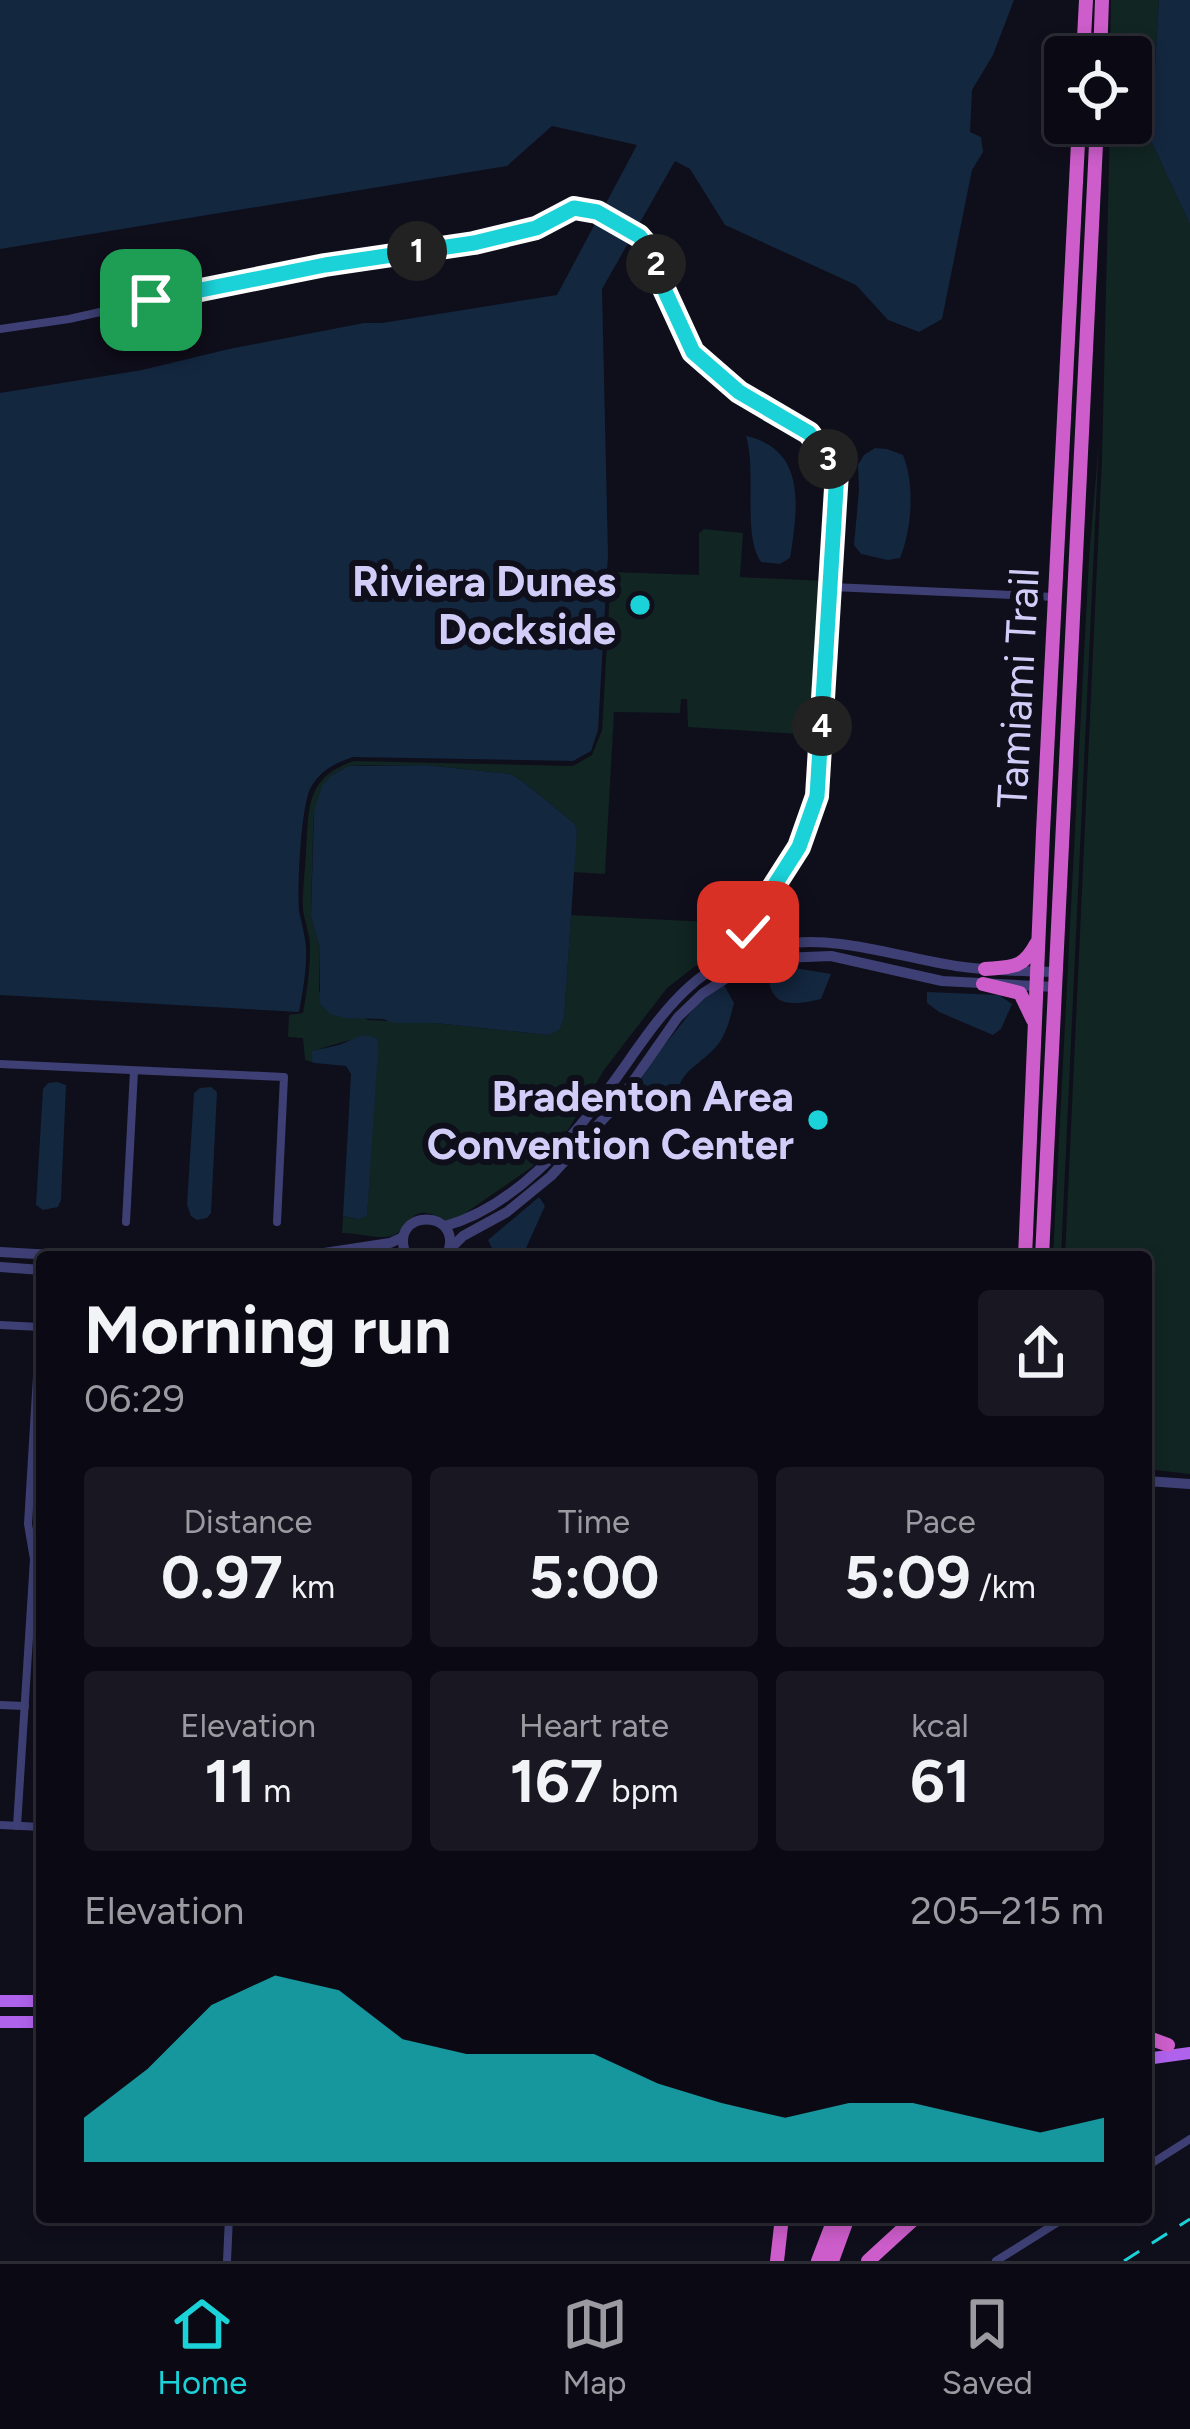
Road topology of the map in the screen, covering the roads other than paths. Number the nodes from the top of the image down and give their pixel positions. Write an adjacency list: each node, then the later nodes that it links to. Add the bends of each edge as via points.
1 (1086, 0): 3 (highway)
2 (1102, 0): 4 (highway)
3 (1084, 36)
4 (1101, 36)
5 (1078, 144): 7 (highway, Tamiami Trail)
6 (1095, 144): 8 (highway, Tamiami Trail)
7 (1070, 315): 8 (street); 11 (highway, Tamiami Trail)
8 (1088, 316): 17 (highway, Tamiami Trail)
9 (0, 328): 10 (street, via 474,243 536,228 574,208 597,212 652,251 693,352 739,392 809,433 837,472)
10 (832, 586): 11 (street); 13 (street, via 817,796 799,847 749,918)
11 (1057, 597): 12 (highway, Tamiami Trail)
12 (1040, 933): 15 (highway, via 1026,961); 16 (highway, Tamiami Trail)
13 (755, 950): 14 (street); 15 (street, via 831,942); 21 (street, via 684,989)
14 (758, 965): 15 (street, via 831,956 919,977); 22 (street, via 686,1008)
15 (984, 977): 16 (street); 18 (highway, via 1020,993)
16 (1038, 979): 17 (street); 18 (highway, Tamiami Trail)
17 (1056, 980): 32 (highway, Tamiami Trail)
18 (1035, 1031): 31 (highway, Tamiami Trail)
19 (0, 1064): 20 (street)
20 (134, 1071): 23 (street); 24 (street, via 284,1077)
21 (608, 1090): 22 (street); 25 (street, via 526,1180)
22 (617, 1104): 30 (street, via 533,1193)
23 (127, 1222)
24 (277, 1222)
25 (445, 1226): 26 (street, via 424,1218); 29 (street)
26 (403, 1237): 27 (street); 28 (street)
27 (337, 1251)
28 (405, 1251)
29 (449, 1251)
30 (450, 1251)
31 (1025, 1251)
32 (1042, 1251)
33 (0, 1252): 34 (street)
34 (36, 1255)
35 (0, 1267): 36 (street)
36 (36, 1270)
37 (0, 1325): 38 (street)
38 (36, 1328)
39 (36, 1403): 43 (street)
40 (1152, 1481): 41 (street)
41 (1190, 1484)
42 (0, 1705): 43 (street)
43 (25, 1706): 45 (street)
44 (0, 1825): 45 (street)
45 (17, 1826): 46 (street)
46 (36, 1827)
47 (0, 2001): 48 (main road)
48 (36, 2001)
49 (0, 2022): 50 (main road)
50 (36, 2022)
51 (1152, 2041): 52 (highway)
52 (1168, 2045): 53 (main road)
53 (1190, 2051): 54 (main road)
54 (1152, 2058)
55 (1190, 2139): 56 (street)
56 (1152, 2163)
57 (229, 2223): 63 (street)
58 (781, 2223): 64 (highway)
59 (833, 2223): 65 (highway)
60 (846, 2223): 66 (highway)
61 (909, 2223): 67 (highway)
62 (1056, 2223): 68 (street)
63 (227, 2261)
64 (777, 2261)
65 (818, 2261)
66 (832, 2261)
67 (868, 2261)
68 (996, 2261)

